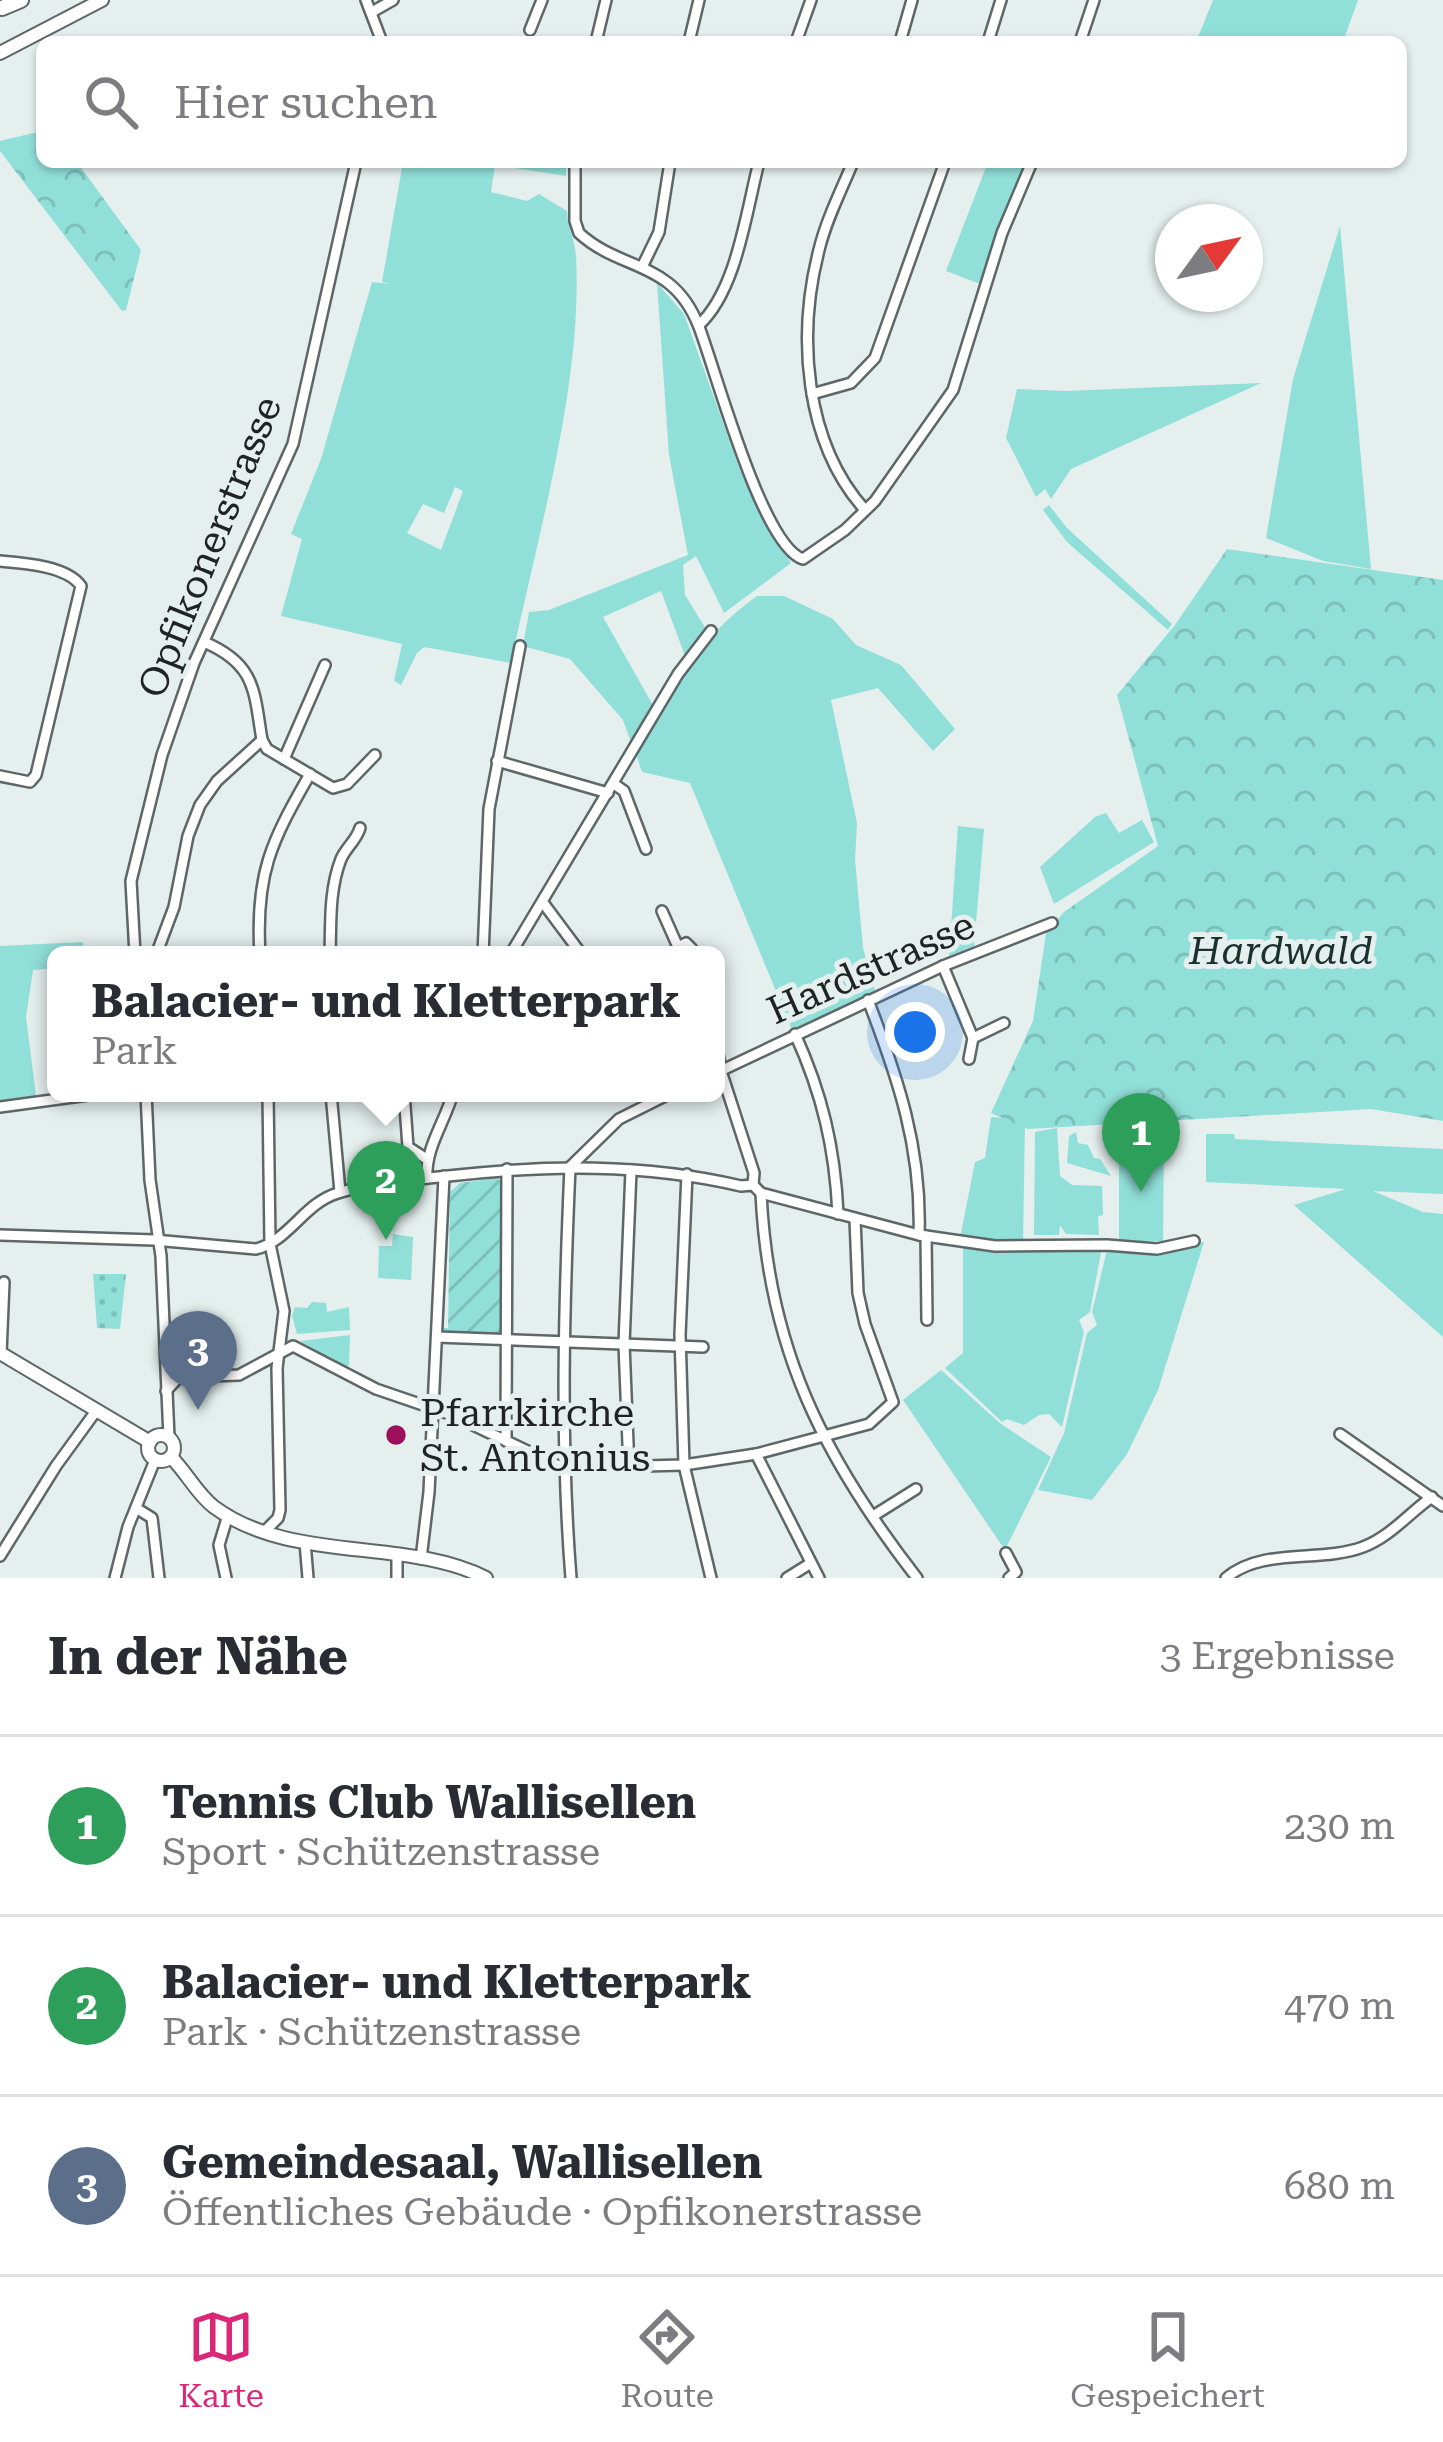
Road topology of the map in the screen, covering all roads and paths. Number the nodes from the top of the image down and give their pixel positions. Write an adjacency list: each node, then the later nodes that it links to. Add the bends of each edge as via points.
1 (102, 0): 20 (main road)
2 (366, 0): 11 (street)
3 (393, 0): 11 (street)
4 (542, 0): 12 (street)
5 (606, 0): 14 (street)
6 (699, 0): 15 (street)
7 (811, 0): 16 (street)
8 (912, 0): 17 (street)
9 (1001, 0): 18 (street)
10 (1094, 0): 19 (street)
11 (372, 13): 13 (street)
12 (530, 30)
13 (380, 36)
14 (597, 36)
15 (690, 36)
16 (798, 36)
17 (902, 36)
18 (990, 36)
19 (1082, 36)
20 (0, 53)
21 (355, 168): 34 (street, Opfikonerstrasse, via 293,444)
22 (575, 168): 28 (street, via 580,233)
23 (669, 168): 28 (street, via 659,232)
24 (758, 168): 29 (street, via 725,288)
25 (851, 168): 30 (street, via 813,276)
26 (943, 168): 30 (street, via 875,358 851,383)
27 (1030, 168): 31 (street, via 957,382)
28 (643, 265): 29 (street, via 679,294)
29 (699, 325): 31 (street, via 750,476 797,557 814,554)
30 (812, 394): 31 (street, via 834,460)
31 (865, 510)
32 (0, 561): 42 (street, via 73,576 82,586 36,775 30,782)
33 (711, 631): 43 (street)
34 (204, 642): 37 (street, via 245,672); 49 (street, Opfikonerstrasse, via 172,722 134,861)
35 (520, 646): 40 (street)
36 (325, 665): 39 (street)
37 (262, 740): 39 (street); 50 (street, via 200,806)
38 (375, 754): 41 (street, via 341,787)
39 (284, 759): 41 (street)
40 (497, 761): 43 (street); 53 (street)
41 (310, 774): 51 (street, via 268,852)
42 (0, 776)
43 (611, 788): 45 (street, via 624,791); 46 (street)
44 (360, 828): 52 (street, via 332,889)
45 (646, 849)
46 (544, 904): 54 (street); 55 (street)
47 (662, 911): 56 (street)
48 (1052, 923): 57 (street, Hardstrasse)
49 (134, 946)
50 (159, 946)
51 (260, 946)
52 (330, 946)
53 (483, 946)
54 (516, 946)
55 (575, 946)
56 (676, 946)
57 (943, 966): 58 (street, Hardstrasse); 61 (street)
58 (868, 1000): 60 (street, Hardstrasse); 87 (street, via 910,1118)
59 (1004, 1023): 61 (street)
60 (795, 1034): 63 (street, Hardstrasse); 84 (street, via 829,1124)
61 (973, 1038): 62 (street)
62 (969, 1059)
63 (725, 1069)
64 (725, 1089): 82 (street)
65 (47, 1101): 74 (street)
66 (146, 1102): 88 (street)
67 (268, 1102): 90 (street)
68 (332, 1102): 83 (street)
69 (405, 1102): 75 (street, via 408,1147)
70 (450, 1102): 75 (street)
71 (639, 1102): 73 (street)
72 (650, 1102): 73 (street)
73 (641, 1106): 76 (street)
74 (0, 1107)
75 (425, 1158): 81 (street)
76 (570, 1167): 77 (street); 78 (street); 95 (street)
77 (507, 1169): 80 (street); 94 (street)
78 (631, 1170): 79 (street); 96 (street)
79 (688, 1174): 82 (street); 97 (street)
80 (444, 1177): 81 (street); 93 (street)
81 (427, 1178): 83 (street)
82 (757, 1189): 84 (street); 106 (street, via 778,1319)
83 (340, 1192): 90 (street, via 311,1206)
84 (838, 1214): 85 (street)
85 (855, 1219): 87 (street); 106 (street, via 865,1324 893,1402 869,1424)
86 (0, 1235): 88 (street)
87 (923, 1236): 89 (street, via 1157,1249); 92 (street)
88 (160, 1240): 90 (street, via 238,1250); 101 (street)
89 (1194, 1241)
90 (270, 1244): 99 (street, via 284,1311)
91 (4, 1282): 100 (street)
92 (927, 1320)
93 (437, 1337): 94 (street); 102 (street)
94 (506, 1340): 95 (street); 107 (street)
95 (562, 1343): 96 (street); 113 (street)
96 (624, 1344): 97 (street); 114 (street)
97 (680, 1346): 98 (street); 112 (street)
98 (703, 1347)
99 (279, 1350): 101 (street, via 239,1375 179,1377); 102 (street, via 293,1346); 121 (street, via 279,1515)
100 (0, 1353): 103 (main road)
101 (166, 1391): 105 (street)
102 (434, 1408): 107 (street); 126 (street)
103 (96, 1411): 108 (main road); 123 (street)
104 (1340, 1434): 116 (street)
105 (169, 1437): 108 (main road); 110 (main road)
106 (824, 1438): 109 (street); 120 (street)
107 (506, 1441): 113 (street)
108 (150, 1442): 111 (main road)
109 (756, 1454): 112 (street); 127 (street)
110 (171, 1457): 111 (main road); 119 (main road)
111 (155, 1460): 118 (street)
112 (684, 1465): 114 (street); 135 (street)
113 (562, 1468): 114 (street); 134 (street)
114 (629, 1468)
115 (916, 1489): 120 (street)
116 (1432, 1497): 117 (street); 140 (street, via 1363,1547 1248,1563)
117 (1443, 1506)
118 (136, 1508): 128 (street); 129 (street, via 152,1518)
119 (228, 1515): 121 (main road); 130 (street, via 219,1545)
120 (873, 1516): 138 (street)
121 (266, 1530): 122 (main road)
122 (305, 1541): 125 (main road); 131 (street)
123 (2, 1549)
124 (1006, 1553): 139 (street, via 1016,1572)
125 (397, 1556): 126 (main road); 132 (street)
126 (421, 1558): 133 (main road)
127 (811, 1563): 136 (street); 137 (street)
128 (115, 1578)
129 (159, 1578)
130 (226, 1578)
131 (308, 1578)
132 (397, 1578)
133 (486, 1578)
134 (571, 1578)
135 (711, 1578)
136 (787, 1578)
137 (819, 1578)
138 (917, 1578)
139 (1009, 1578)
140 (1226, 1578)

